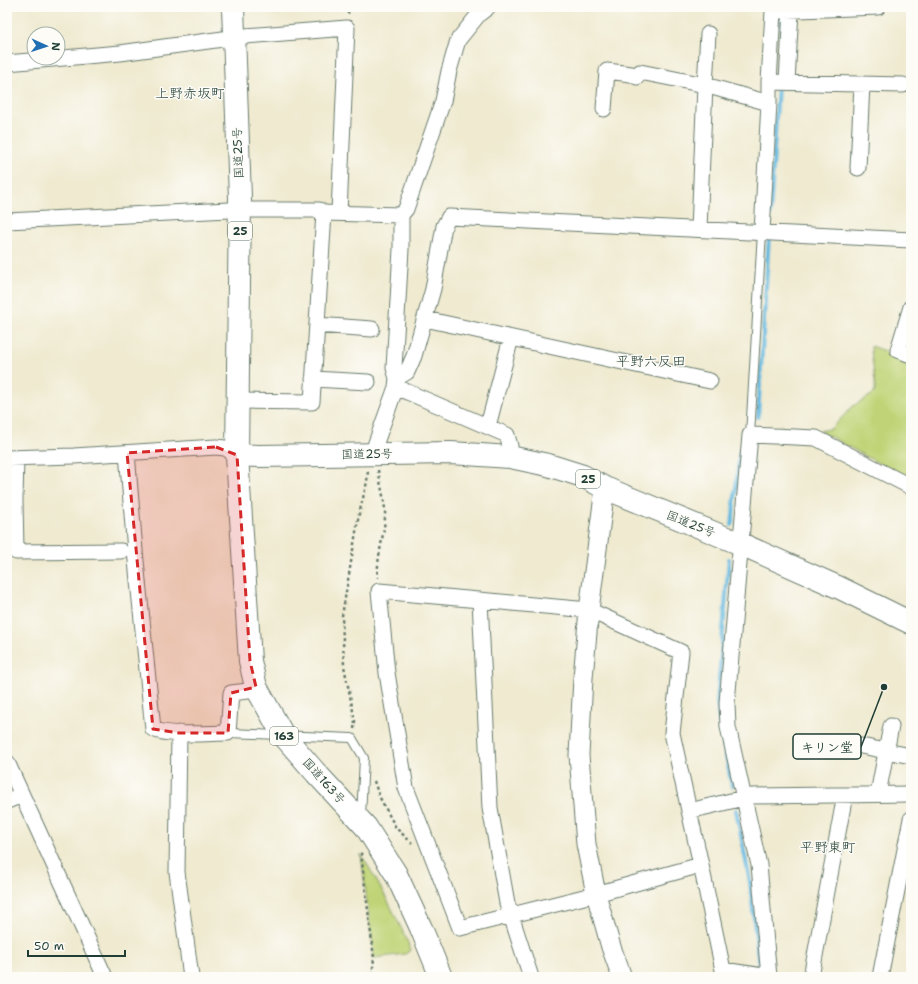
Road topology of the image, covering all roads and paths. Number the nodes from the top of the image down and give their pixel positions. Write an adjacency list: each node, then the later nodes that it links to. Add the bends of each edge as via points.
1 (233, 7): 6 (highway, 国道25号 / 25)
2 (488, 7): 18 (street, via 458,40 443,101 406,209)
3 (878, 7): 4 (street)
4 (782, 9): 8 (street, via 773,11); 9 (street)
5 (708, 34): 11 (street)
6 (234, 38): 7 (street); 16 (highway, 国道25号 / 25); 17 (street, via 347,28)
7 (7, 63)
8 (769, 82): 9 (street); 13 (street)
9 (787, 82): 10 (street)
10 (862, 84): 12 (street); 15 (street)
11 (705, 85): 13 (street); 14 (street, via 640,72 637,77 607,71); 20 (street)
12 (903, 85)
13 (769, 103): 21 (street)
14 (604, 109)
15 (858, 168)
16 (240, 210): 17 (street, via 319,210); 19 (street); 33 (highway, 国道25号 / 25)
17 (332, 213): 18 (street); 25 (street)
18 (401, 215): 32 (street, via 394,368)
19 (7, 221)
20 (699, 229): 21 (street); 24 (street, via 449,217 444,226)
21 (767, 232): 22 (street); 35 (lane)
22 (911, 240)
23 (911, 307): 28 (street, via 898,350)
24 (425, 319): 27 (street); 32 (street, via 408,372)
25 (317, 325): 26 (street); 29 (street)
26 (372, 329)
27 (511, 338): 30 (street); 34 (street)
28 (911, 355)
29 (313, 379): 31 (street); 33 (street, via 312,402)
30 (710, 381)
31 (368, 382)
32 (396, 383): 34 (street); 40 (street)
33 (238, 401): 37 (highway, 国道25号 / 25)
34 (488, 426): 38 (street, via 507,435)
35 (750, 435): 41 (street, via 816,438); 43 (street)
36 (127, 453): 37 (street, via 216,447 225,448); 39 (street); 51 (street, via 153,729 159,732)
37 (238, 455): 40 (highway, 国道25号 / 25); 49 (highway, 国道163号 / 163, via 247,630)
38 (510, 457): 40 (highway, 国道25号 / 25, via 451,453); 42 (highway, 国道25号 / 25, via 583,476)
39 (12, 458): 44 (street, via 16,552)
40 (372, 462): 45 (path, via 385,510 377,568); 54 (path, via 359,514 342,616 344,666 355,721)
41 (911, 487)
42 (605, 488): 43 (highway, 国道25号 / 25); 47 (street)
43 (741, 544): 48 (highway, 国道25号 / 25); 64 (street, via 727,703 728,727)
44 (122, 551)
45 (379, 590): 46 (street); 70 (street, via 387,673 406,788)
46 (480, 600): 47 (street); 73 (street, via 490,808)
47 (589, 610): 66 (street, via 681,652 672,733); 72 (street, via 579,755 586,844)
48 (911, 623)
49 (256, 687): 52 (street, via 248,692 231,693); 53 (highway, 国道163号 / 163)
50 (891, 726): 56 (street)
51 (179, 733): 52 (street); 76 (street, via 177,872)
52 (228, 733): 53 (lane)
53 (283, 735): 54 (lane); 68 (highway, 国道163号 / 163)
54 (352, 738): 58 (lane)
55 (861, 746): 56 (street)
56 (887, 751): 57 (street); 60 (street)
57 (911, 756)
58 (364, 758): 68 (lane); 70 (path, via 379,796 396,828 422,852)
59 (7, 762): 62 (street)
60 (878, 794): 61 (street); 63 (street)
61 (911, 794)
62 (22, 795): 65 (street); 75 (street)
63 (845, 795): 64 (street); 82 (street)
64 (743, 797): 66 (street); 81 (street, via 759,865)
65 (7, 801)
66 (689, 811): 71 (street)
67 (911, 819): 83 (street)
68 (361, 821): 78 (highway, 国道163号 / 163, via 396,874)
69 (364, 851): 77 (path, via 361,854 374,958)
70 (430, 851): 73 (street, via 460,928)
71 (701, 865): 72 (street); 74 (street, via 724,970)
72 (596, 894): 73 (street); 80 (street)
73 (511, 916): 79 (street)
74 (752, 976): 81 (street)
75 (105, 977)
76 (191, 977)
77 (372, 977)
78 (441, 977)
79 (530, 977)
80 (622, 977)
81 (770, 977)
82 (811, 977)
83 (880, 977)

